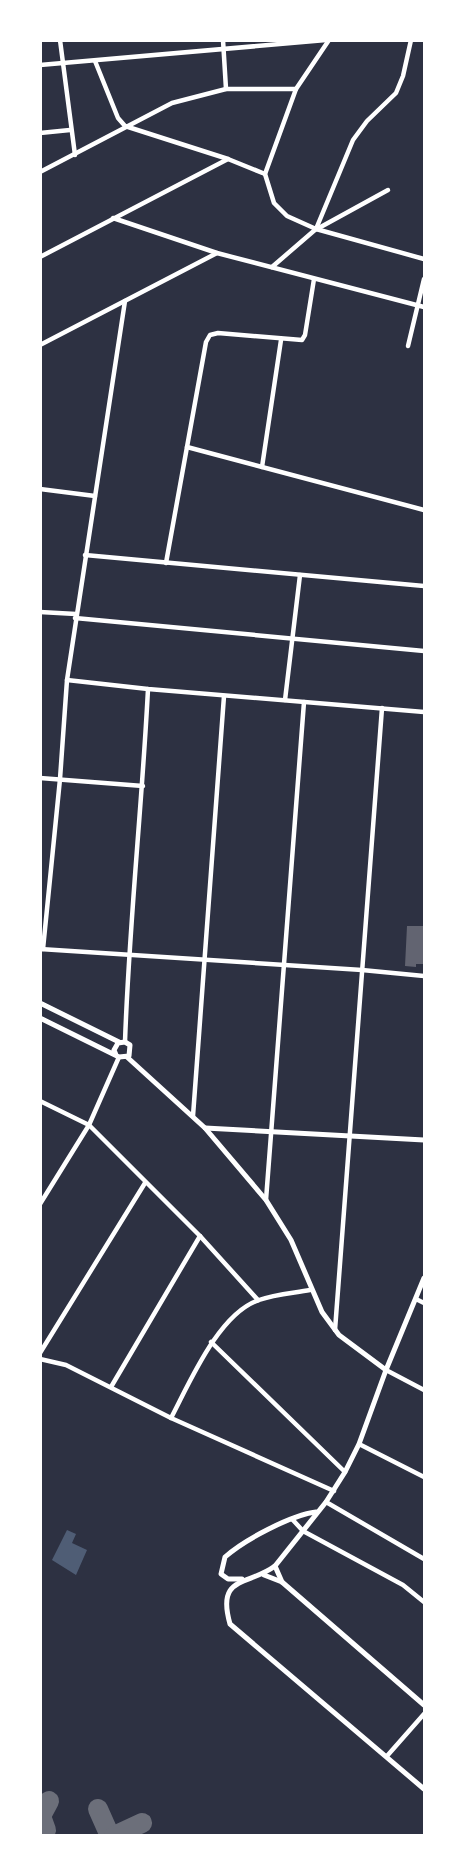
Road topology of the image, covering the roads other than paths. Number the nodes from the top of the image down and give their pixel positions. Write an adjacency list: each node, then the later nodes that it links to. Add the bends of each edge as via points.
1 (60, 40): 7 (street)
2 (222, 40): 5 (street)
3 (327, 40): 5 (street); 10 (street)
4 (411, 40): 20 (street, via 404,76 396,93 353,140)
5 (223, 49): 6 (street); 9 (street)
6 (94, 61): 7 (street); 11 (street)
7 (62, 63): 8 (street); 12 (street)
8 (40, 65)
9 (226, 89): 10 (street); 11 (street, via 172,104)
10 (296, 89): 17 (street)
11 (125, 126): 14 (street); 15 (street)
12 (70, 130): 13 (street); 14 (street)
13 (40, 133)
14 (75, 155): 16 (street)
15 (228, 159): 17 (street); 19 (street)
16 (40, 172)
17 (265, 174): 20 (street, via 273,203 287,216)
18 (388, 190): 20 (street)
19 (113, 218): 21 (street); 22 (street)
20 (316, 230): 23 (street); 24 (street)
21 (217, 253): 24 (street); 27 (street)
22 (40, 257)
23 (424, 259)
24 (272, 267): 25 (street)
25 (314, 279): 28 (street); 30 (street, via 305,335 302,340)
26 (424, 279): 28 (street)
27 (125, 301): 31 (street); 36 (street)
28 (418, 305): 29 (street); 32 (street)
29 (424, 307)
30 (281, 340): 33 (street, via 210,335); 34 (street)
31 (40, 345)
32 (408, 346)
33 (187, 447): 34 (street); 39 (street)
34 (262, 467): 37 (street)
35 (40, 489): 36 (street)
36 (95, 496): 38 (street)
37 (424, 510)
38 (85, 555): 39 (street); 43 (street)
39 (166, 563): 40 (street)
40 (300, 576): 41 (street); 44 (street)
41 (424, 586)
42 (40, 612): 43 (street)
43 (76, 616): 44 (street); 46 (street)
44 (293, 639): 45 (street); 49 (street)
45 (424, 651)
46 (67, 680): 47 (street); 54 (street)
47 (148, 689): 48 (street); 55 (street)
48 (224, 696): 49 (street); 58 (street)
49 (285, 700): 50 (street)
50 (304, 702): 51 (street); 59 (street)
51 (382, 708): 52 (street); 60 (street)
52 (424, 712)
53 (40, 778): 54 (street)
54 (60, 779): 55 (street); 56 (street)
55 (143, 786): 57 (street)
56 (42, 949): 57 (street)
57 (128, 954): 58 (street); 64 (street)
58 (204, 959): 59 (street); 68 (street)
59 (285, 964): 60 (street); 72 (street)
60 (362, 970): 61 (street); 73 (street)
61 (424, 976)
62 (40, 1004): 64 (street)
63 (40, 1018): 65 (street)
64 (122, 1042): 65 (street, via 115,1047); 66 (street, via 130,1048)
65 (117, 1056): 66 (street); 69 (street)
66 (127, 1057): 68 (street)
67 (40, 1101): 69 (street)
68 (193, 1116): 70 (street)
69 (89, 1125): 76 (street); 78 (street)
70 (206, 1128): 71 (street); 74 (street)
71 (217, 1129): 72 (street); 74 (street)
72 (273, 1133): 73 (street); 77 (street)
73 (349, 1137): 75 (street); 85 (street)
74 (214, 1138): 77 (street)
75 (424, 1140)
76 (145, 1183): 79 (street); 87 (street)
77 (266, 1200): 81 (street, via 291,1240)
78 (40, 1204)
79 (200, 1236): 83 (street); 90 (street)
80 (424, 1278): 82 (street)
81 (310, 1290): 83 (street); 85 (street)
82 (416, 1299): 84 (street); 89 (street)
83 (258, 1300): 86 (street, via 226,1324)
84 (424, 1303)
85 (335, 1330): 89 (street)
86 (211, 1342): 92 (street); 94 (street)
87 (40, 1353)
88 (40, 1359): 90 (street, via 66,1365)
89 (386, 1370): 91 (street); 93 (street)
90 (111, 1387): 92 (street)
91 (424, 1390)
92 (171, 1418): 96 (street)
93 (359, 1444): 94 (street); 95 (street)
94 (345, 1472): 96 (street)
95 (424, 1477)
96 (334, 1491): 97 (street)
97 (326, 1502): 98 (street); 101 (street)
98 (316, 1512): 99 (street); 100 (street)
99 (292, 1519): 100 (street); 104 (street, via 237,1546 225,1557 221,1574 228,1579)
100 (303, 1531): 102 (street); 106 (street, via 404,1585)
101 (424, 1559)
102 (275, 1566): 103 (street); 105 (street)
103 (264, 1575): 104 (street); 105 (street)
104 (242, 1579): 109 (street, via 227,1598 225,1608 230,1624)
105 (282, 1582): 107 (street)
106 (424, 1602)
107 (424, 1705)
108 (424, 1714): 109 (street)
109 (387, 1756): 110 (street)
110 (424, 1789)

